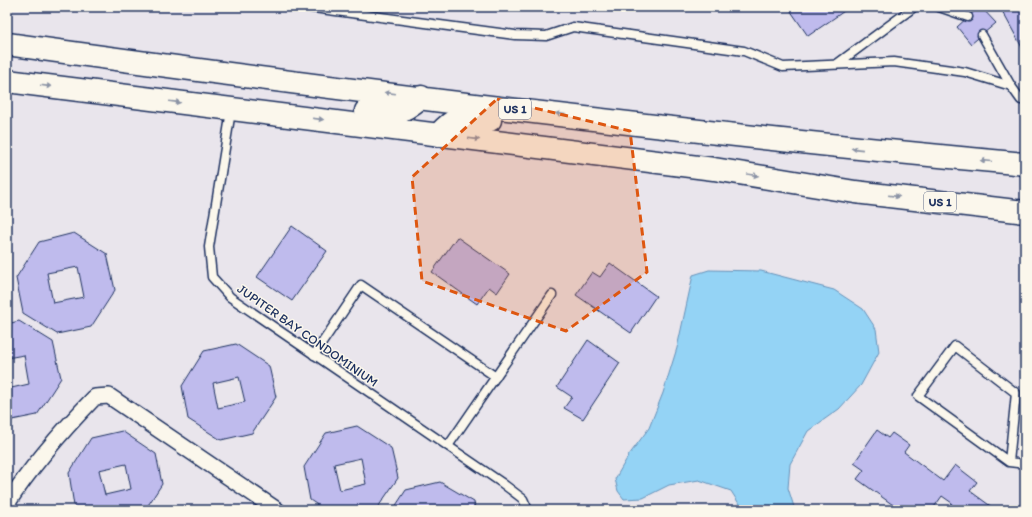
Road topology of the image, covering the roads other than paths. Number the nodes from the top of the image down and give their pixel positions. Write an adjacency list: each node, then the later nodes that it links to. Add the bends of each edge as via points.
1 (306, 7): 7 (lane, via 515,35 546,36 573,27 744,51 783,67)
2 (914, 7): 7 (lane)
3 (939, 7): 4 (lane)
4 (968, 17)
5 (982, 35): 9 (lane)
6 (7, 44): 10 (main road, US 1, one-way to 6)
7 (837, 64): 9 (lane, via 894,62 965,72)
8 (7, 81): 12 (main road, US 1, one-way to 12)
9 (1011, 86): 11 (lane, via 1021,100)
10 (421, 97): 13 (main road, via 409,108 392,114 301,102); 14 (main road, US 1, one-way to 10)
11 (1025, 99)
12 (231, 109): 13 (main road, US 1); 19 (lane, JUPITER BAY CONDOMINIUM, via 209,247 212,277 230,297)
13 (258, 111): 15 (main road, US 1, one-way to 15)
14 (722, 133): 15 (main road, via 651,136 545,127 462,116 448,124); 16 (main road, US 1, one-way to 14)
15 (438, 135): 17 (main road, US 1, one-way to 17, via 714,169 855,192)
16 (1025, 164)
17 (1025, 212)
18 (552, 295): 20 (lane)
19 (314, 355): 20 (lane, via 361,285); 21 (lane, JUPITER BAY CONDOMINIUM)
20 (496, 377): 21 (lane)
21 (448, 446): 26 (lane, JUPITER BAY CONDOMINIUM, via 523,499)
22 (1009, 462): 22 (lane, via 918,396 955,346 1016,393); 23 (lane)
23 (1025, 464)
24 (7, 504): 25 (street, via 24,477 77,415 95,397 109,396)
25 (277, 510)
26 (528, 510)

